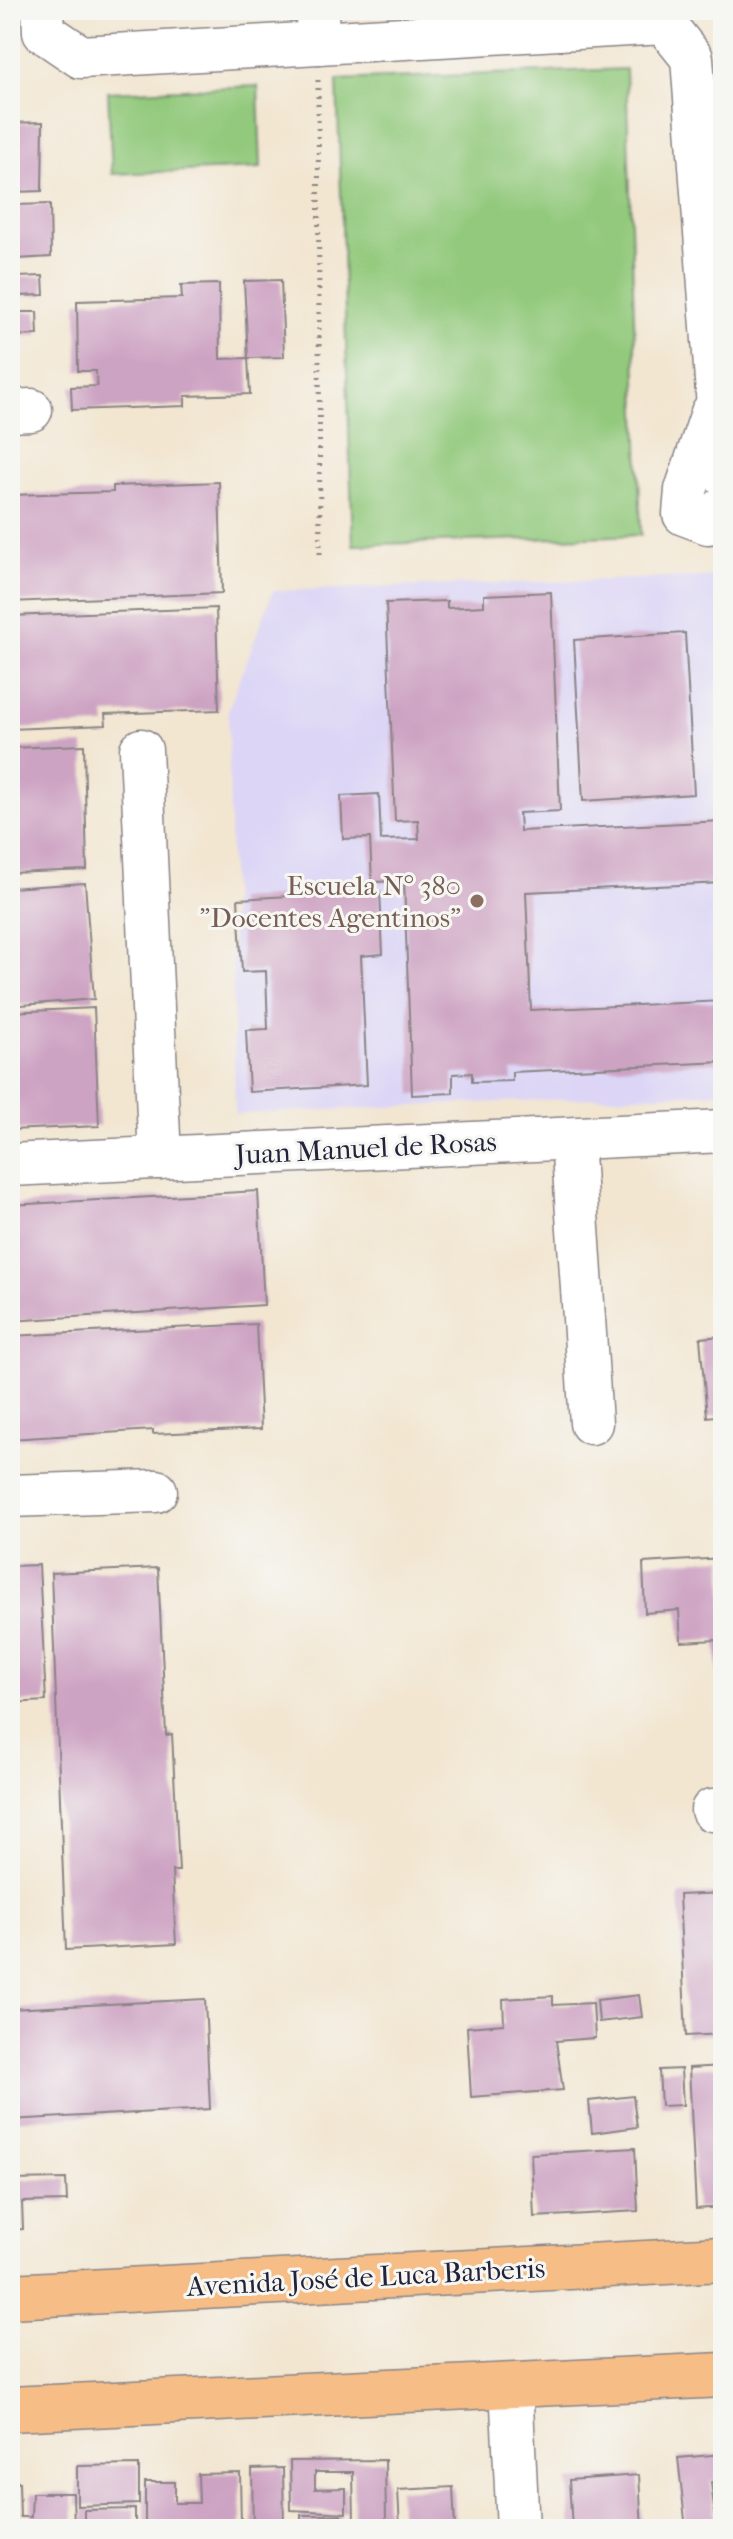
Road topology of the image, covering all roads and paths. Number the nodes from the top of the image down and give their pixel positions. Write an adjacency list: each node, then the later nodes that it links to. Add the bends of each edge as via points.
1 (43, 21): 2 (street, via 81,57)
2 (317, 26): 3 (street, via 664,23 692,58); 6 (path)
3 (717, 396): 4 (street); 5 (street, via 686,490 684,514 708,523)
4 (723, 474)
5 (723, 508)
6 (320, 558)
7 (141, 750): 10 (street)
8 (723, 1131): 9 (street, Juan Manuel de Rosas)
9 (572, 1139): 10 (street, Juan Manuel de Rosas); 12 (street)
10 (160, 1158): 11 (street, Juan Manuel de Rosas)
11 (10, 1165)
12 (591, 1423)
13 (156, 1491): 14 (street)
14 (10, 1496)
15 (723, 2259): 16 (main road, Avenida José de Luca Barberis)
16 (10, 2296)
17 (723, 2375): 18 (main road)
18 (511, 2385): 19 (main road); 20 (street)
19 (10, 2409)
20 (518, 2529)

